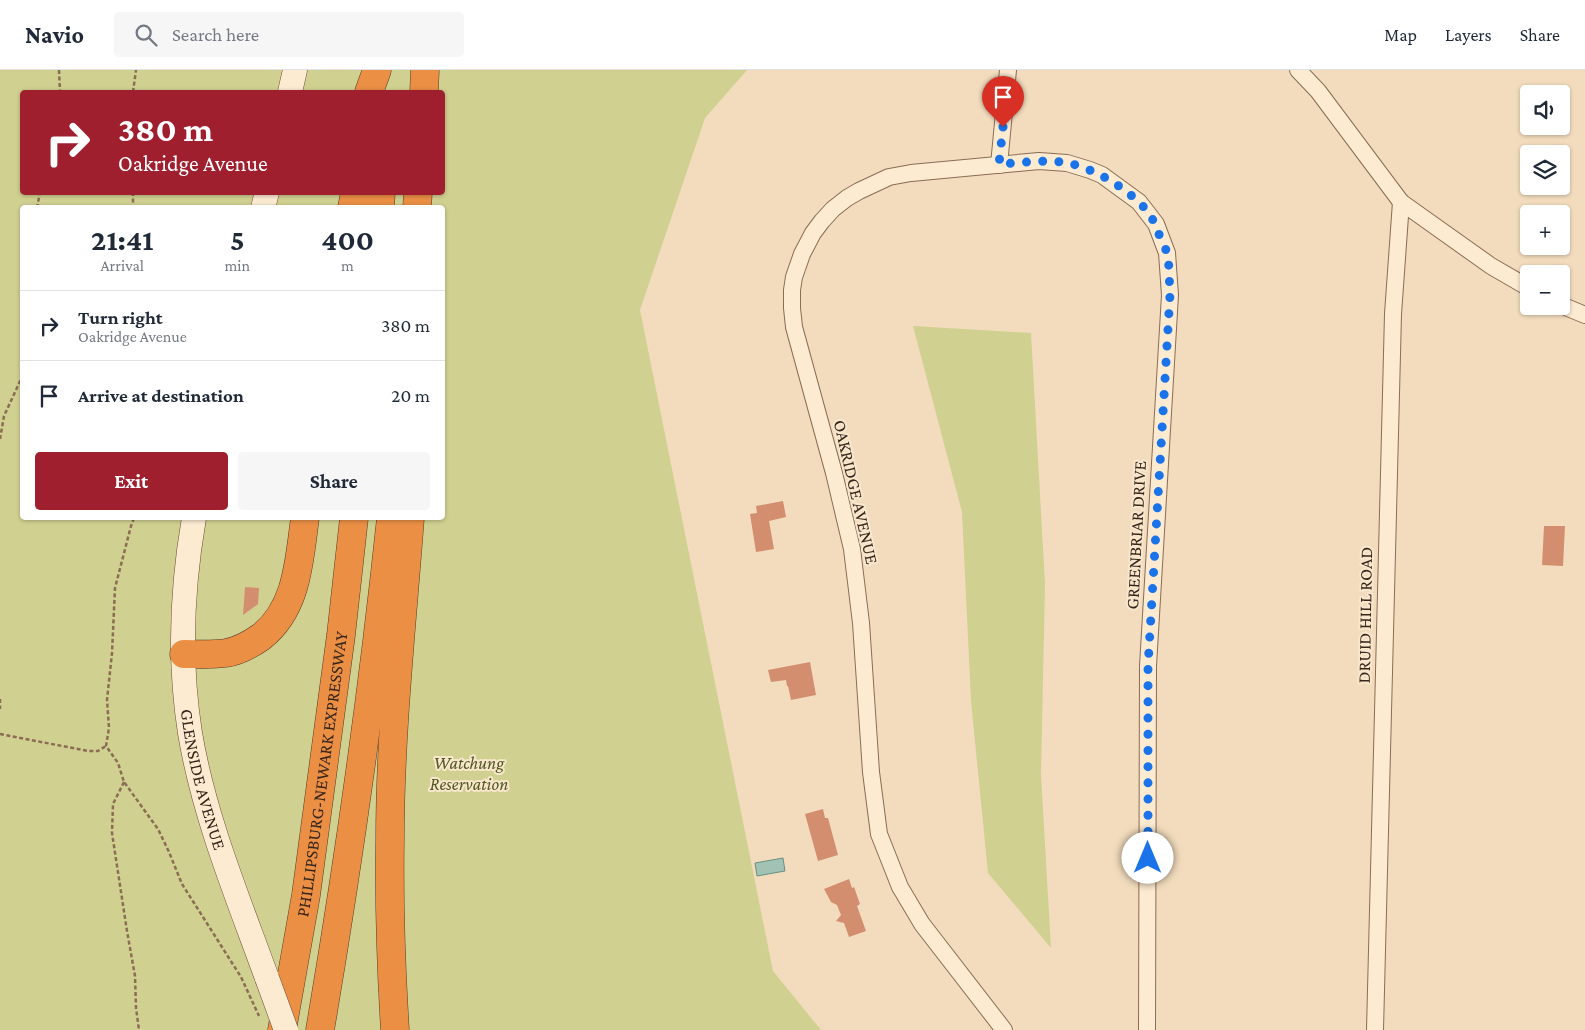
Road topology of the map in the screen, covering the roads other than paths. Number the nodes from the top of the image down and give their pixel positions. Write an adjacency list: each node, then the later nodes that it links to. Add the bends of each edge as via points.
1 (295, 70): 7 (main road)
2 (377, 70): 8 (highway)
3 (389, 70): 9 (highway)
4 (425, 70): 10 (highway)
5 (1008, 70): 11 (street)
6 (1298, 70): 12 (street, via 1318,91)
7 (290, 90)
8 (370, 90)
9 (388, 90)
10 (424, 90)
11 (999, 164): 25 (street, OAKRIDGE AVENUE, via 889,177 847,198 822,221 804,249 794,277 792,308 794,327 852,549 879,834 900,887 922,924); 26 (street, GREENBRIAR DRIVE, via 1055,162 1078,166 1102,176 1148,212 1167,253 1170,295 1148,666)
12 (1401, 202): 13 (street); 27 (street, DRUID HILL ROAD, via 1393,314)
13 (1520, 283)
14 (1570, 309): 15 (street)
15 (1585, 315)
16 (194, 520): 21 (main road, GLENSIDE AVENUE, via 184,602)
17 (305, 520): 21 (highway, via 293,591 272,627 252,643 236,650 218,654)
18 (354, 520): 22 (highway, PHILLIPSBURG-NEWARK EXPRESSWAY, via 308,885)
19 (391, 520): 23 (highway, PHILLIPSBURG-NEWARK EXPRESSWAY, via 358,794)
20 (410, 520): 24 (highway, via 390,805)
21 (184, 654): 22 (main road, GLENSIDE AVENUE, bridge, via 190,732 207,806 267,978)
22 (277, 1028)
23 (320, 1030)
24 (395, 1030)
25 (1004, 1030)
26 (1147, 1030)
27 (1375, 1030)

